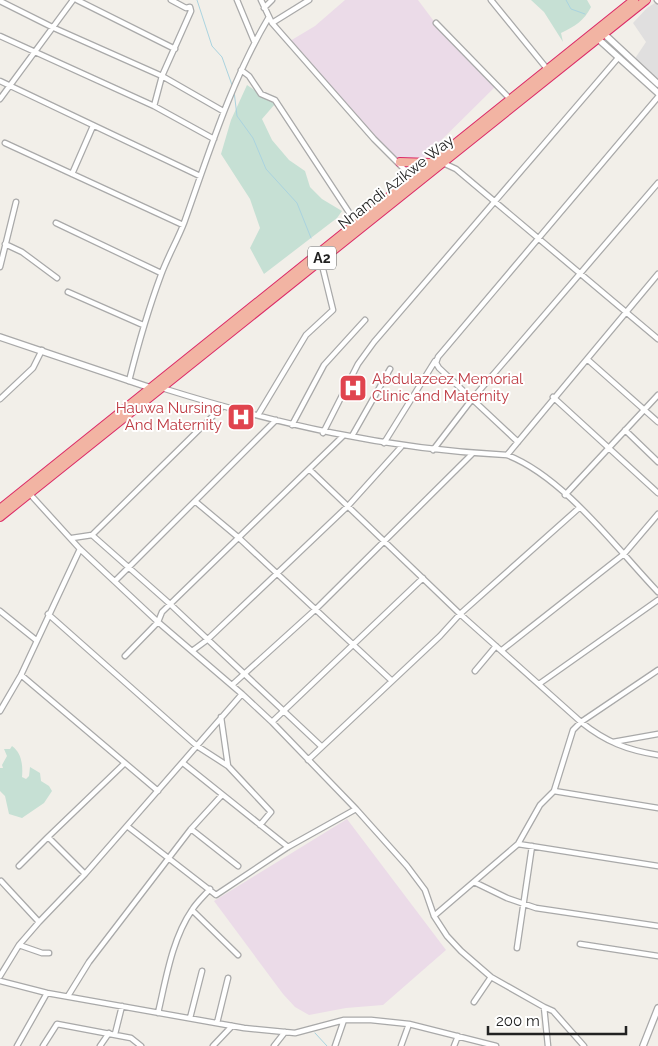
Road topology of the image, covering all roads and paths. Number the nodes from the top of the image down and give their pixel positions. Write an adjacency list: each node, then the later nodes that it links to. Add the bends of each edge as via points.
1 (73, 0): 16 (street)
2 (77, 0): 20 (street)
3 (171, 0): 20 (street, via 190,7 191,11)
4 (237, 0): 19 (street)
5 (260, 0): 12 (street)
6 (272, 0): 12 (street)
7 (308, 0): 14 (street)
8 (490, 0): 23 (street)
9 (634, 0): 17 (highway, Nnamdi Azikwe Way / A2)
10 (646, 0): 17 (highway, Nnamdi Azikwe Way / A2)
11 (0, 1): 16 (street)
12 (264, 8): 13 (street)
13 (269, 17): 14 (street); 19 (street)
14 (272, 23): 38 (street, via 374,139)
15 (436, 23): 32 (street)
16 (54, 28): 21 (street); 25 (street)
17 (598, 34): 22 (street); 23 (highway, Nnamdi Azikwe Way / A2); 27 (street); 39 (highway, Nnamdi Azikwe Way / A2)
18 (0, 36): 21 (street)
19 (254, 41): 24 (street)
20 (175, 49): 25 (street)
21 (35, 52): 28 (street); 33 (street)
22 (618, 58): 29 (street); 45 (street)
23 (549, 71): 32 (highway, Nnamdi Azikwe Way / A2)
24 (240, 72): 34 (street); 48 (street, via 249,76 261,94 275,100)
25 (162, 76): 33 (street); 34 (street)
26 (0, 81): 28 (street)
27 (658, 84)
28 (10, 86): 31 (street); 35 (street)
29 (658, 93)
30 (658, 97): 50 (street)
31 (0, 99)
32 (511, 100): 40 (highway, Nnamdi Azikwe Way / A2)
33 (154, 106): 36 (street)
34 (223, 112): 36 (street)
35 (93, 126): 41 (street); 42 (street)
36 (214, 139): 42 (street)
37 (5, 143): 41 (street)
38 (400, 162): 40 (highway); 43 (street)
39 (443, 163): 45 (street, via 456,169); 52 (highway, Nnamdi Azikwe Way / A2)
40 (431, 164): 43 (highway, Nnamdi Azikwe Way / A2)
41 (72, 174): 49 (street)
42 (200, 176): 49 (street)
43 (413, 178): 48 (highway, Nnamdi Azikwe Way / A2)
44 (658, 182): 54 (street)
45 (493, 201): 50 (street); 82 (street, via 366,352)
46 (16, 202): 51 (street)
47 (56, 223): 55 (street)
48 (356, 223): 69 (highway, Nnamdi Azikwe Way / A2)
49 (183, 225): 55 (street)
50 (537, 238): 54 (street); 72 (street, via 438,357 438,368)
51 (5, 244): 53 (street); 57 (street, via 22,252)
52 (320, 260): 70 (highway, Nnamdi Azikwe Way / A2); 77 (street, via 333,310 306,335)
53 (0, 267)
54 (580, 273): 59 (street); 72 (street)
55 (162, 274): 61 (street)
56 (658, 274): 59 (street)
57 (57, 278)
58 (68, 292): 61 (street)
59 (626, 313): 63 (street); 65 (street)
60 (365, 320): 80 (street, via 324,365)
61 (143, 325): 68 (street)
62 (0, 337): 64 (street)
63 (658, 340)
64 (42, 350): 68 (street); 74 (street, via 33,368)
65 (587, 359): 73 (street); 76 (street)
66 (434, 361): 86 (street)
67 (390, 369): 84 (street)
68 (129, 381): 69 (street)
69 (151, 388): 100 (highway, Nnamdi Azikwe Way / A2)
70 (160, 388): 75 (street); 94 (highway, Nnamdi Azikwe Way / A2)
71 (658, 395): 76 (street)
72 (473, 398): 85 (street); 89 (street)
73 (553, 398): 85 (street); 88 (street)
74 (0, 399)
75 (222, 407): 77 (street); 103 (street)
76 (644, 408): 79 (street); 81 (street)
77 (258, 415): 78 (street)
78 (276, 420): 80 (street); 97 (street)
79 (658, 422)
80 (292, 425): 82 (street)
81 (626, 430): 88 (street); 92 (street)
82 (322, 433): 83 (street)
83 (343, 436): 84 (street); 93 (street)
84 (352, 436): 86 (street)
85 (518, 442): 91 (street)
86 (384, 443): 87 (street)
87 (401, 447): 89 (street); 98 (street)
88 (608, 449): 95 (street); 96 (street)
89 (433, 450): 90 (street)
90 (472, 454): 91 (street); 106 (street)
91 (506, 455): 96 (street, via 543,475)
92 (658, 462)
93 (310, 470): 98 (street); 105 (street)
94 (29, 493): 102 (highway, Nnamdi Azikwe Way / A2); 104 (street)
95 (658, 493)
96 (566, 496): 99 (street)
97 (196, 502): 105 (street); 109 (street)
98 (348, 506): 106 (street); 110 (street)
99 (579, 508): 108 (street); 119 (street)
100 (0, 509)
101 (658, 514): 108 (street)
102 (0, 517)
103 (92, 535): 104 (street); 109 (street)
104 (72, 538): 107 (street)
105 (239, 538): 110 (street); 115 (street)
106 (385, 543): 111 (street); 116 (street)
107 (80, 548): 112 (street); 118 (street)
108 (624, 554): 113 (street); 125 (street)
109 (131, 568): 112 (street); 115 (street)
110 (276, 574): 116 (street); 122 (street)
111 (423, 578): 119 (street); 123 (street)
112 (116, 580): 120 (street)
113 (658, 592)
114 (658, 600): 133 (street)
115 (170, 604): 120 (street); 122 (street)
116 (316, 609): 123 (street); 130 (street)
117 (0, 611): 121 (street)
118 (48, 614): 121 (street); 143 (street)
119 (460, 614): 124 (street); 132 (street)
120 (158, 622): 126 (street); 127 (street)
121 (36, 640): 131 (street)
122 (207, 640): 126 (street); 130 (street)
123 (354, 644): 132 (street); 136 (street)
124 (496, 646): 125 (street); 129 (street)
125 (502, 650): 133 (street)
126 (192, 651): 134 (street)
127 (125, 656)
128 (658, 670): 140 (street)
129 (476, 671)
130 (246, 674): 134 (street); 136 (street)
131 (21, 675): 137 (street); 147 (street)
132 (391, 680): 144 (street)
133 (540, 684): 140 (street)
134 (232, 685): 135 (street)
135 (242, 694): 138 (street); 139 (street)
136 (285, 710): 139 (street); 144 (street)
137 (0, 711)
138 (221, 717): 143 (street); 149 (street)
139 (272, 722): 146 (street)
140 (581, 722): 142 (street); 151 (street, via 569,737)
141 (658, 734): 142 (street)
142 (611, 742): 145 (street)
143 (197, 746): 148 (street); 149 (street)
144 (321, 746): 146 (street)
145 (658, 755)
146 (308, 760): 154 (street)
147 (125, 763): 150 (street); 158 (street)
148 (183, 763): 150 (street); 152 (street)
149 (228, 766): 155 (street, via 271,812)
150 (158, 791): 156 (street)
151 (554, 792): 153 (street); 159 (street, via 540,805)
152 (222, 795): 155 (street); 157 (street)
153 (658, 808)
154 (356, 809): 161 (street); 172 (street, via 425,890)
155 (260, 825): 161 (street)
156 (127, 826): 162 (street); 166 (street)
157 (191, 829): 162 (street); 164 (street)
158 (48, 837): 163 (street); 166 (street)
159 (518, 844): 160 (street); 168 (street)
160 (532, 846): 165 (street); 170 (street)
161 (288, 847): 169 (street, via 216,895)
162 (169, 859): 169 (street); 187 (street, via 89,962)
163 (19, 866)
164 (238, 866)
165 (658, 866)
166 (85, 874): 173 (street)
167 (1, 881): 173 (street)
168 (474, 882): 170 (street); 172 (street)
169 (210, 889): 171 (street)
170 (524, 904): 174 (street); 177 (street)
171 (192, 910): 179 (street); 192 (street, via 170,964)
172 (434, 916): 183 (street, via 447,936)
173 (39, 922): 176 (street)
174 (658, 926)
175 (580, 944): 180 (street)
176 (20, 945): 178 (street, via 42,953); 182 (street)
177 (517, 948)
178 (49, 952)
179 (238, 955)
180 (658, 956)
181 (202, 971): 193 (street)
182 (0, 976)
183 (491, 977): 188 (street); 190 (street)
184 (228, 978): 195 (street)
185 (0, 982): 186 (street)
186 (47, 993): 187 (street); 202 (street)
187 (68, 996): 189 (street)
188 (474, 1002)
189 (122, 1006): 192 (street); 200 (street)
190 (544, 1007): 212 (street); 213 (street, via 553,1011)
191 (658, 1008): 214 (street)
192 (158, 1013): 193 (street)
193 (190, 1018): 195 (street)
194 (344, 1020): 196 (street); 198 (street, via 295,1033); 208 (street)
195 (218, 1023): 197 (street)
196 (409, 1024): 201 (street); 209 (street)
197 (232, 1026): 198 (street); 206 (street)
198 (285, 1032): 207 (street)
199 (109, 1033): 200 (street); 203 (street, via 57,1024); 204 (street)
200 (116, 1034): 205 (street, via 131,1038)
201 (458, 1036): 210 (street); 211 (street)
202 (17, 1046)
203 (43, 1046)
204 (100, 1046)
205 (141, 1046)
206 (213, 1046)
207 (274, 1046)
208 (335, 1046)
209 (401, 1046)
210 (454, 1046)
211 (496, 1046)
212 (548, 1046)
213 (584, 1046)
214 (643, 1046)

